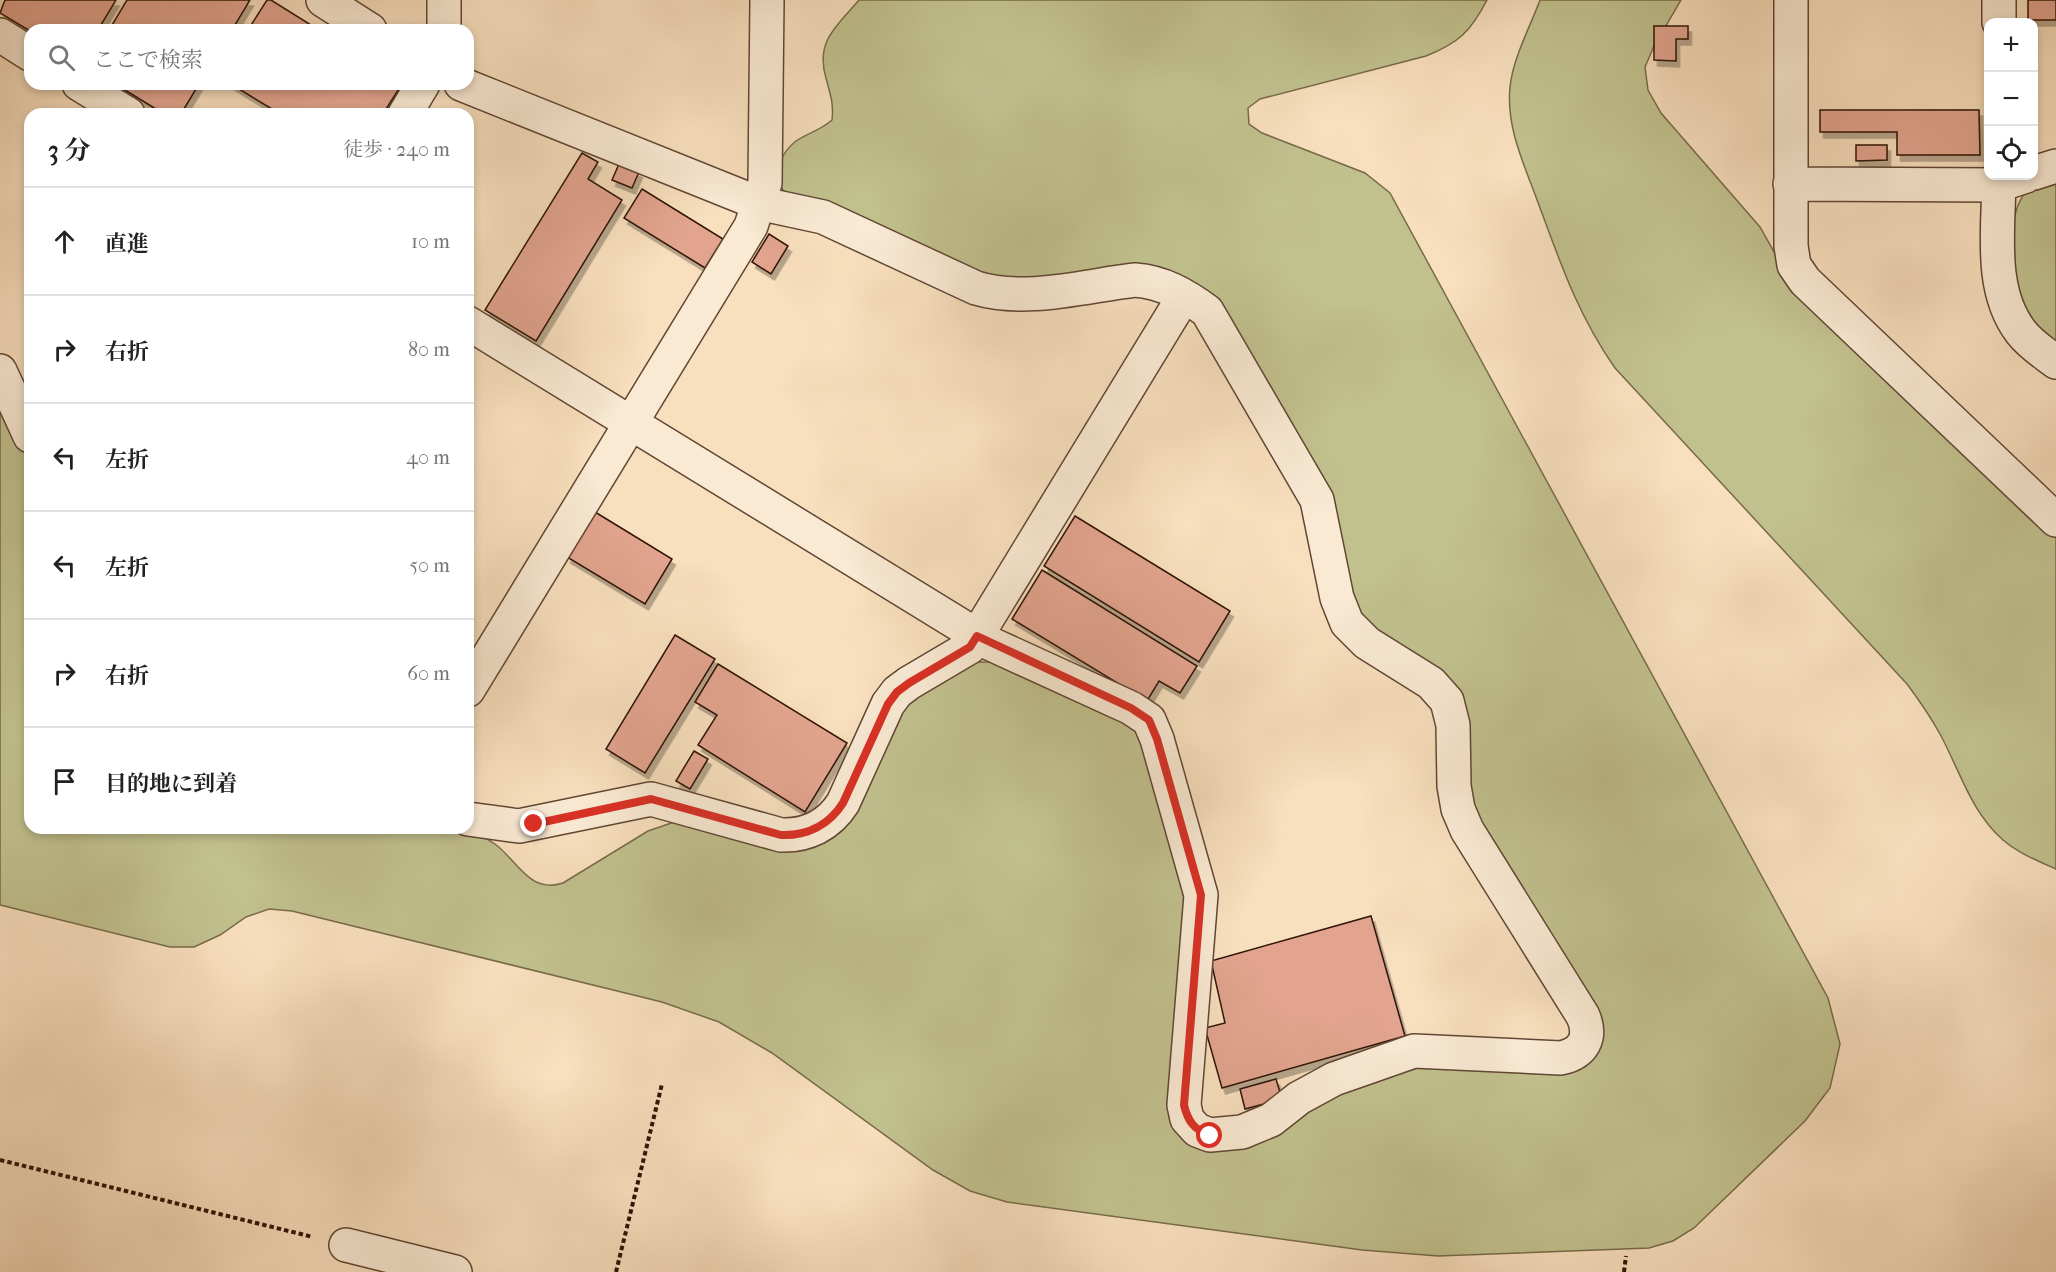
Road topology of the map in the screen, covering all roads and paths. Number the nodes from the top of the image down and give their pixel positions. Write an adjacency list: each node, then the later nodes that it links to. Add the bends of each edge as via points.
1 (323, 0): 7 (street)
2 (444, 0): 8 (street)
3 (767, 0): 21 (street, via 765,183)
4 (1791, 0): 20 (street)
5 (1999, 0): 6 (street)
6 (1999, 18)
7 (361, 24)
8 (444, 24)
9 (0, 35): 10 (street)
10 (24, 50)
11 (474, 89): 21 (street)
12 (89, 90): 14 (street)
13 (419, 90): 15 (street)
14 (118, 108)
15 (409, 108)
16 (2056, 166): 17 (street)
17 (2038, 172)
18 (1984, 180): 20 (street)
19 (2008, 180): 24 (street, via 1998,268 2001,291 2022,333)
20 (1790, 184): 28 (street, via 1791,246 1794,265 1805,281)
21 (758, 203): 22 (street, via 823,217 996,294 1018,295 1135,280 1165,286); 27 (street, via 751,226)
22 (1184, 296): 29 (street); 29 (street, via 1207,311 1216,323 1307,479 1323,522 1337,598 1347,623 1367,643 1431,682 1447,700 1453,724 1458,809 1467,830 1583,1016 1588,1026 1582,1049 1561,1058 1414,1051 1316,1088 1257,1128 1210,1136 1197,1130 1187,1119 1184,1105 1201,895 1149,720)
23 (474, 327): 27 (street)
24 (2056, 362)
25 (0, 371): 26 (street)
26 (24, 423)
27 (630, 423): 29 (street); 30 (street)
28 (2056, 520)
29 (977, 636): 31 (street, via 970,647 897,692 843,803 835,815 811,831 781,835 651,799 519,826)
30 (474, 680)
31 (474, 820)
32 (662, 1084): 37 (path)
33 (0, 1160): 34 (path)
34 (346, 1245): 36 (street)
35 (1626, 1256): 38 (path)
36 (455, 1272)
37 (616, 1272)
38 (1624, 1272)

